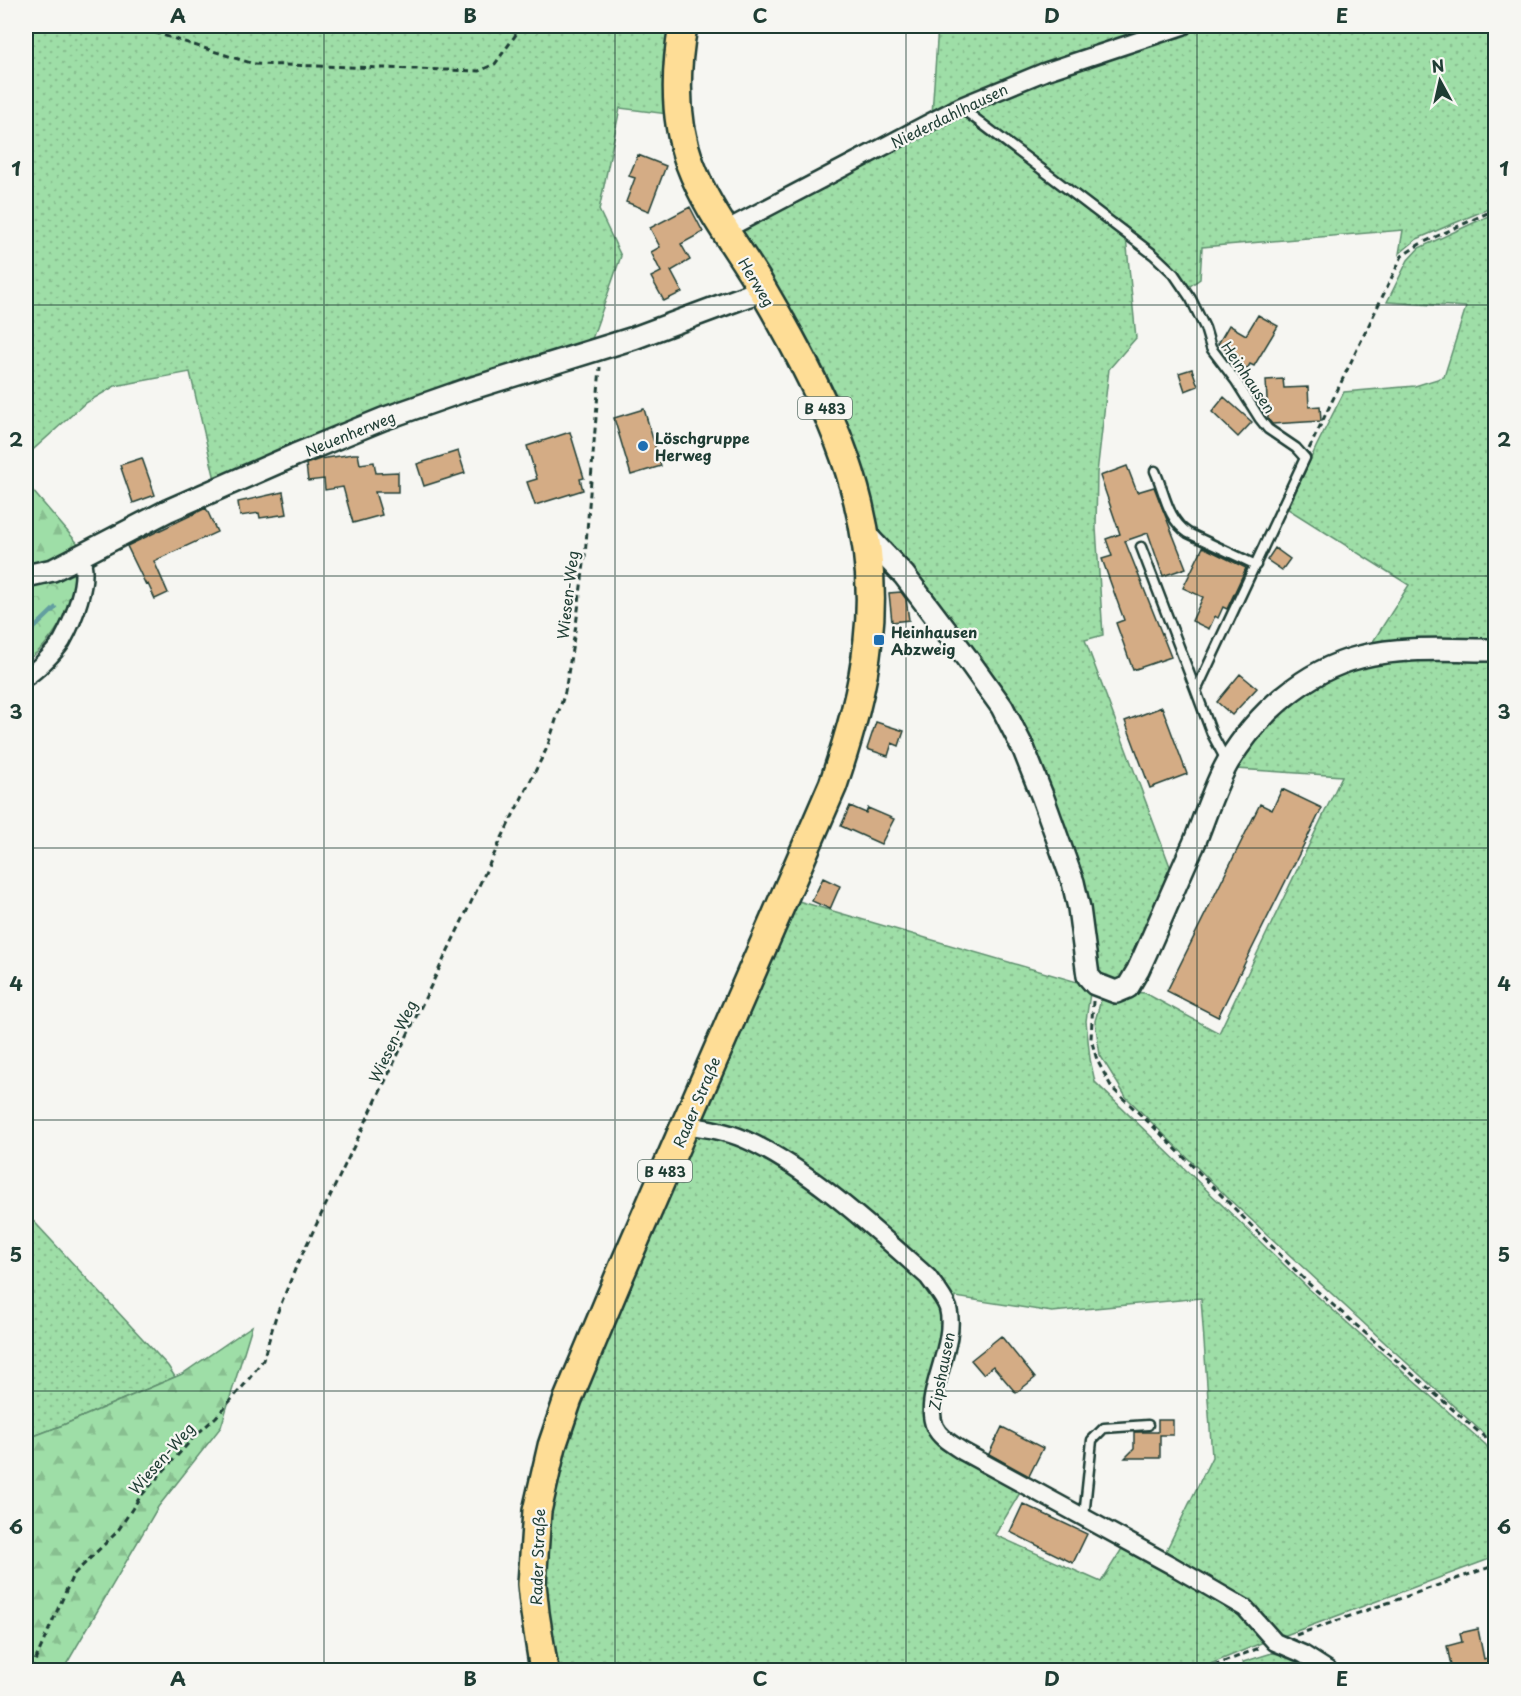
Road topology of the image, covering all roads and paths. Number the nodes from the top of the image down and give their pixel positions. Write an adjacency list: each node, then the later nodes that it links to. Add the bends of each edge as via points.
1 (134, 26): 2 (path, via 254,64 479,72 495,64)
2 (522, 26)
3 (683, 26): 7 (main road, Herweg / B 483, via 677,85 683,141 690,165)
4 (1183, 26): 5 (street, Niederdahlhausen, via 1044,72)
5 (959, 107): 7 (street, Niederdahlhausen); 10 (lane, Heinhausen, via 1174,274 1191,299 1211,348 1260,419)
6 (1496, 209): 10 (path, via 1402,256)
7 (725, 230): 8 (main road, Herweg / B 483)
8 (763, 290): 9 (street, Neuenherweg); 12 (main road, Herweg / B 483, via 843,447)
9 (600, 348): 14 (street, Neuenherweg, via 383,419 167,512); 28 (path, Wiesen-Weg, via 576,625 565,692 547,748 296,1267 262,1360 238,1392 140,1497 117,1532 73,1575)
10 (1305, 458): 15 (lane)
11 (1155, 471): 15 (lane, via 1177,526)
12 (865, 534): 21 (street, via 904,575 1002,707 1028,759 1066,858 1079,908 1088,976); 22 (main road, Rader Straße / B 483, via 870,616 853,723 833,785)
13 (1140, 546): 19 (lane)
14 (81, 558): 16 (street, Neuenherweg); 18 (street, via 85,567 83,582 61,643)
15 (1256, 565): 19 (lane)
16 (26, 576)
17 (1496, 650): 20 (street, via 1383,652 1337,665 1314,676 1269,710)
18 (26, 677)
19 (1196, 691): 20 (lane)
20 (1227, 763): 21 (street, via 1128,987 1116,992)
21 (1095, 984): 24 (path, via 1091,1040 1112,1088 1309,1284)
22 (686, 1125): 25 (street, Zipshausen, via 743,1139 772,1154 828,1193 928,1277 948,1308 950,1323 931,1412 935,1428 962,1451); 29 (main road, Rader Straße / B 483, via 568,1399 552,1446 537,1511 532,1584)
23 (1148, 1425): 25 (lane, via 1104,1428 1092,1440)
24 (1496, 1451)
25 (1084, 1516): 27 (street, Zipshausen, via 1245,1608)
26 (1496, 1565): 27 (path)
27 (1275, 1642): 30 (path); 31 (street)
28 (31, 1671)
29 (544, 1671)
30 (1204, 1671)
31 (1328, 1671)

